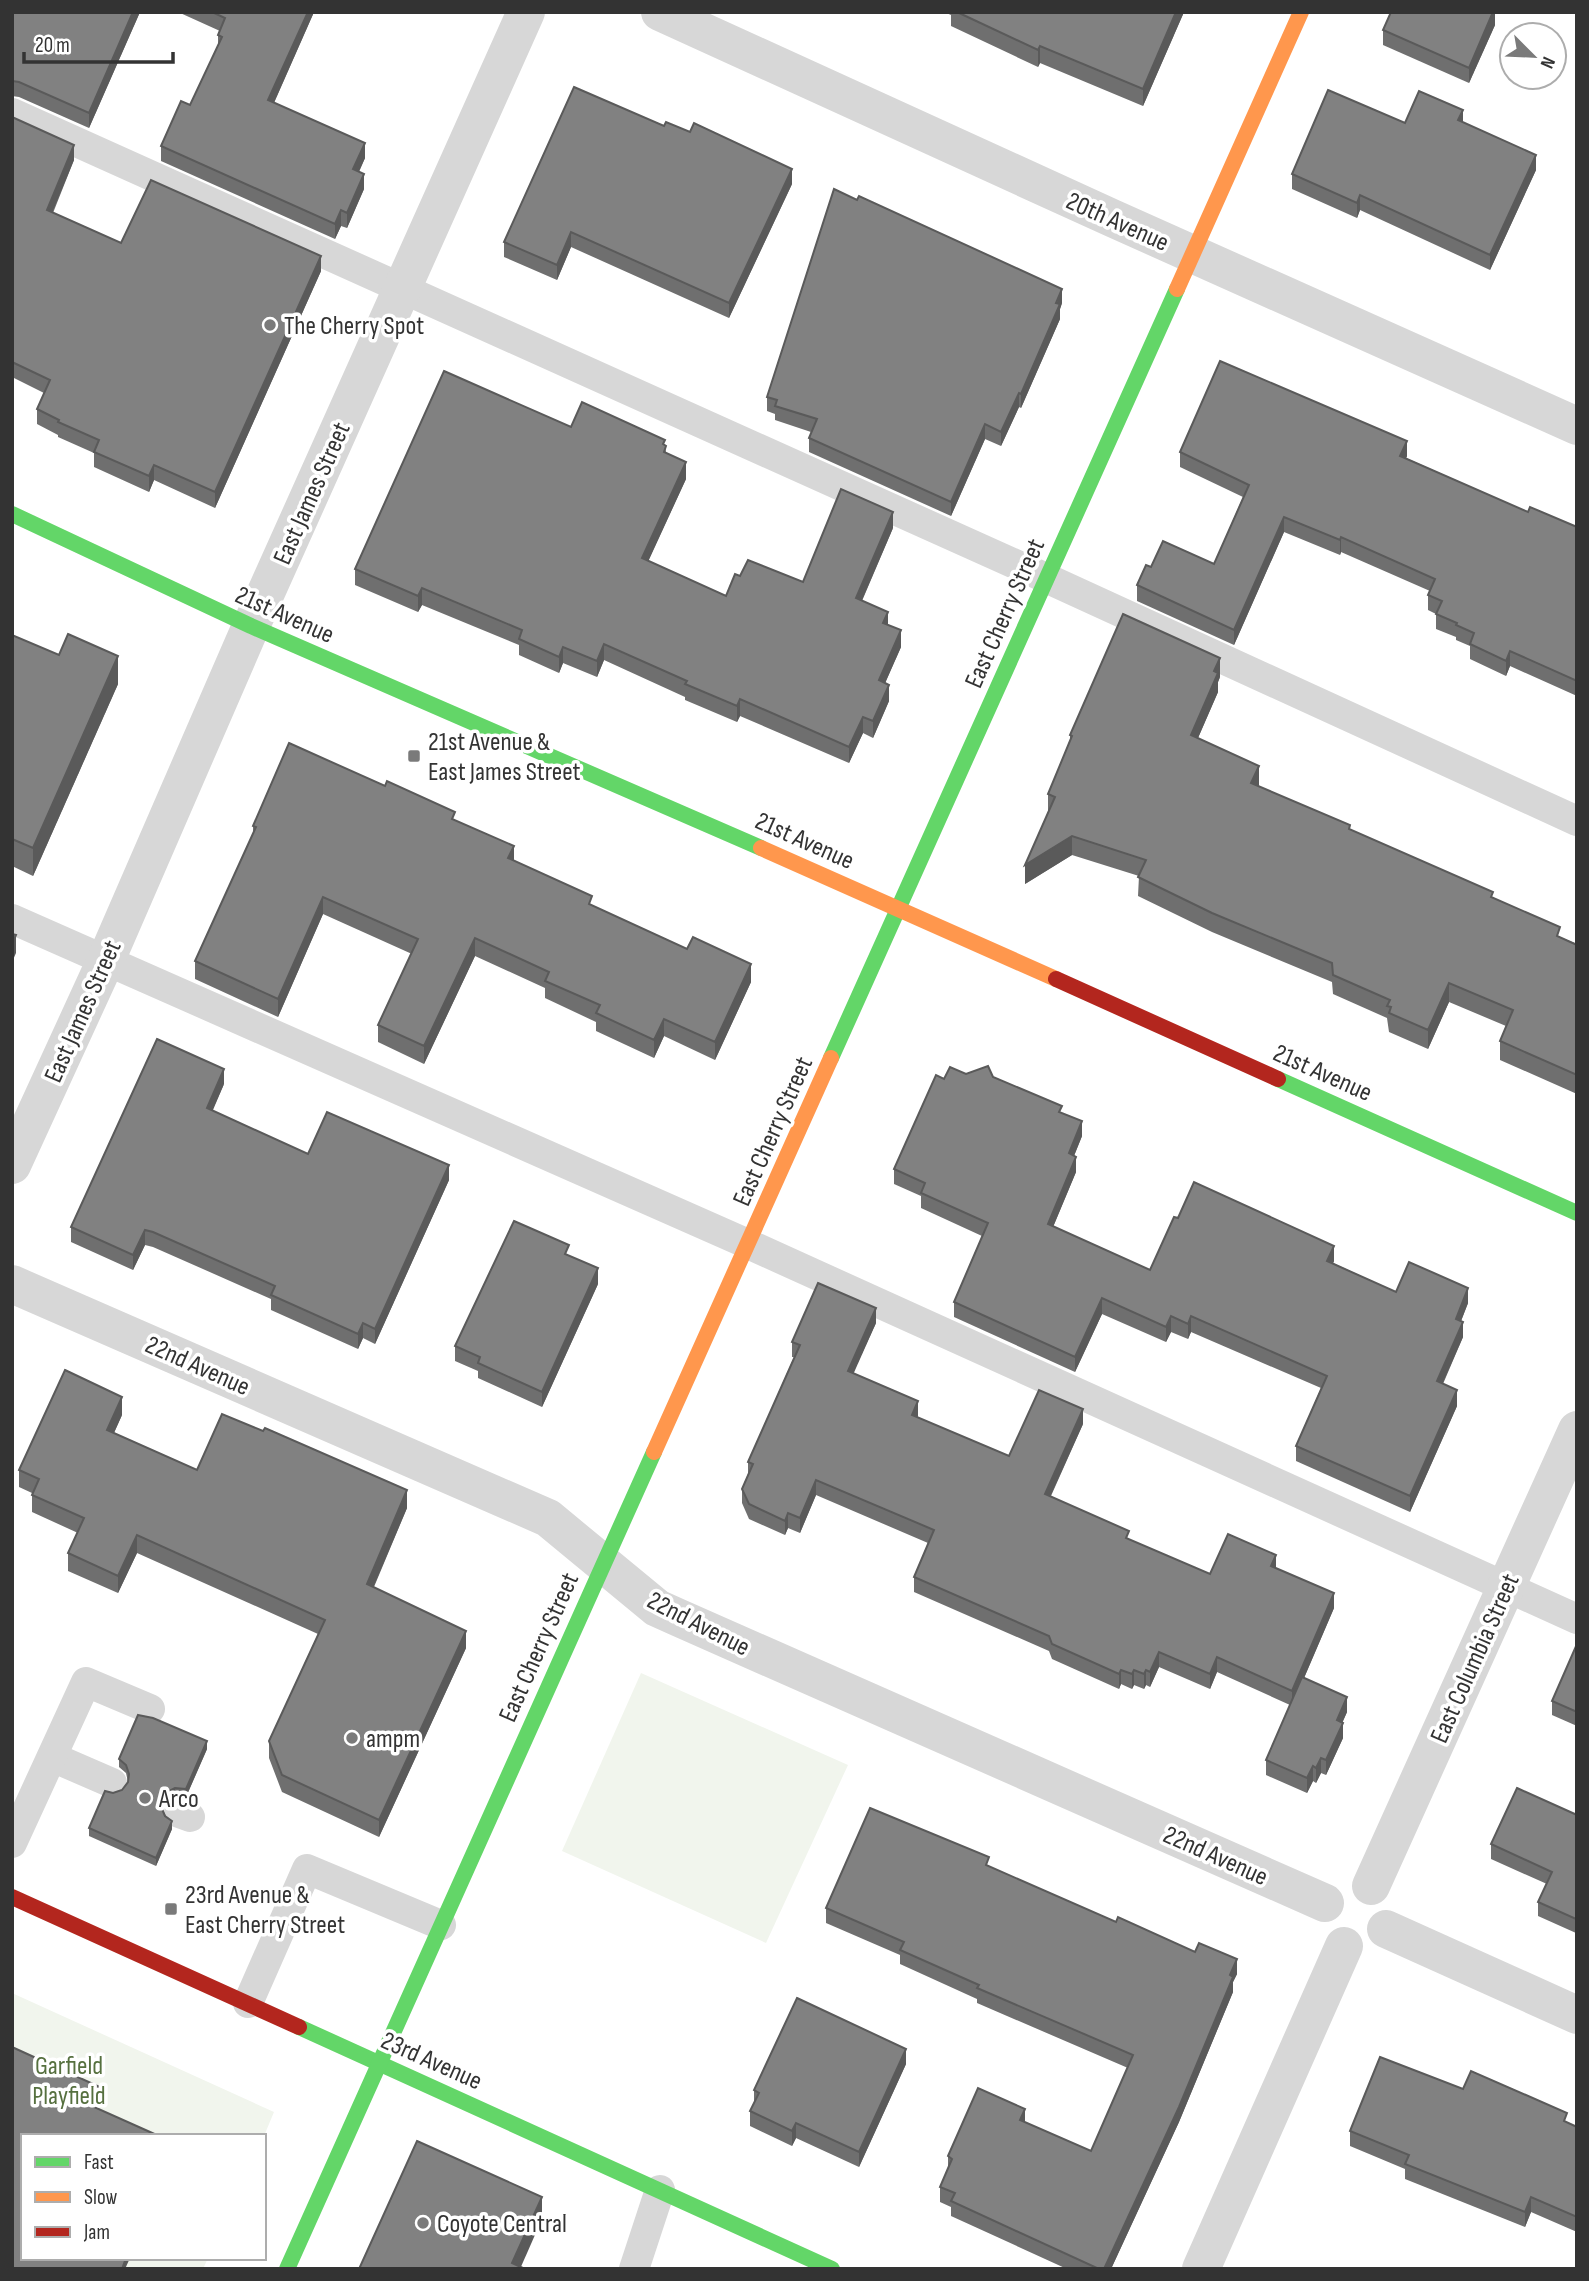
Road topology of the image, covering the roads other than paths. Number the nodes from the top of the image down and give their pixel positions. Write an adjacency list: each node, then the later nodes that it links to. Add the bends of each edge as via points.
1 (526, 12): 6 (street, East James Street)
2 (660, 12): 5 (street, 20th Avenue)
3 (1301, 12): 5 (main road, East Cherry Street)
4 (12, 113): 6 (lane)
5 (1193, 254): 7 (street, 20th Avenue); 9 (main road, East Cherry Street)
6 (403, 289): 9 (lane); 10 (street, East James Street)
7 (1577, 426)
8 (12, 514): 10 (main road, 21st Avenue)
9 (1046, 578): 11 (lane); 12 (main road, East Cherry Street)
10 (251, 626): 12 (main road, 21st Avenue); 14 (street, East James Street)
11 (1577, 821)
12 (899, 908): 16 (main road, 21st Avenue); 17 (main road, East Cherry Street)
13 (12, 919): 14 (lane)
14 (106, 960): 15 (street, East James Street); 17 (lane)
15 (12, 1165)
16 (1577, 1213)
17 (748, 1244): 20 (main road, East Cherry Street); 21 (lane)
18 (12, 1284): 20 (street, 22nd Avenue, via 548,1518)
19 (1577, 1430): 21 (street, East Columbia Street)
20 (603, 1562): 29 (street, 22nd Avenue, via 657,1608); 30 (main road, East Cherry Street)
21 (1505, 1587): 22 (lane); 27 (street, East Columbia Street)
22 (1577, 1619)
23 (150, 1709): 24 (lane, via 86,1682)
24 (52, 1757): 25 (lane); 26 (lane)
25 (112, 1783)
26 (12, 1843)
27 (1371, 1886): 29 (street, via 1339,1886); 31 (street, via 1386,1902)
28 (12, 1897): 33 (main road, 23rd Avenue)
29 (1325, 1903): 32 (street, via 1324,1925 1336,1943)
30 (441, 1925): 33 (lane, via 307,1869); 35 (main road, East Cherry Street)
31 (1386, 1929): 32 (street, via 1367,1947); 34 (street)
32 (1344, 1946): 40 (street)
33 (248, 2003): 35 (main road, 23rd Avenue)
34 (1577, 2015)
35 (380, 2063): 36 (main road, 23rd Avenue); 37 (main road, East Cherry Street)
36 (660, 2190): 38 (lane); 39 (main road, 23rd Avenue)
37 (287, 2269)
38 (634, 2269)
39 (832, 2269)
40 (1200, 2269)

